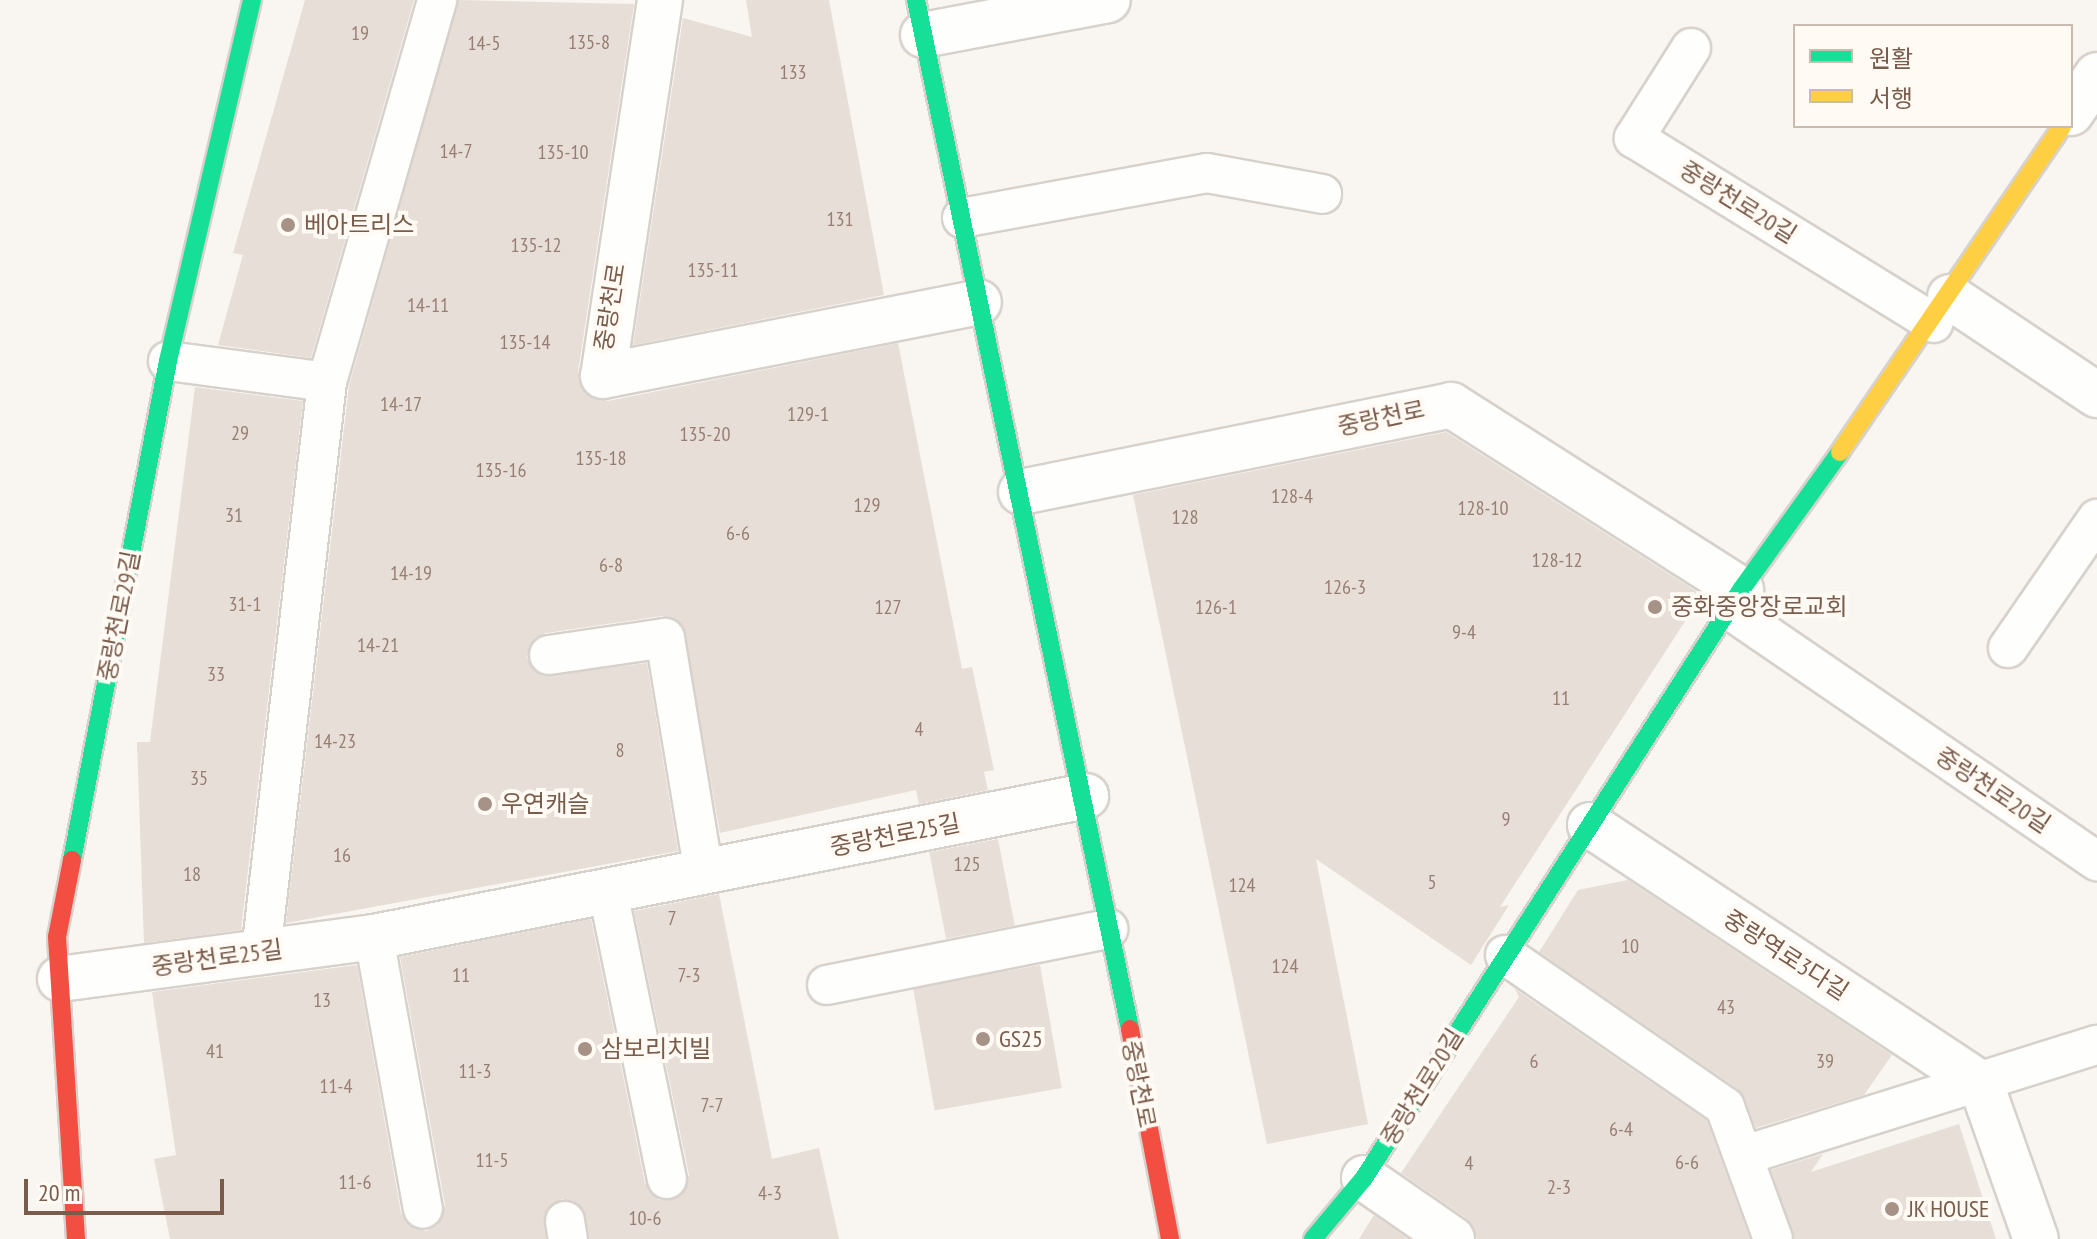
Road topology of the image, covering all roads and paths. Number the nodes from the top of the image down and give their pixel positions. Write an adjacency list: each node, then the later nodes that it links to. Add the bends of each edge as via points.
1 (252, 0): 14 (street, 중랑천로29길)
2 (437, 0): 15 (lane)
3 (660, 0): 12 (street, 중랑천로, via 603,376)
4 (1108, 0): 5 (street)
5 (920, 17): 11 (street, 중랑천로)
6 (1691, 48): 13 (lane, 중랑천로20길, via 1634,138)
7 (2097, 75): 8 (street, 중랑천로20길)
8 (2073, 107)
9 (2057, 128): 13 (street, 중랑천로20길)
10 (1322, 194): 11 (lane, via 1207,173)
11 (962, 218): 12 (street, 중랑천로)
12 (979, 302): 17 (street, 중랑천로)
13 (1942, 310): 16 (street); 19 (street, 중랑천로20길)
14 (168, 361): 15 (lane); 31 (street, 중랑천로29길, via 57,937)
15 (327, 382): 29 (lane)
16 (2097, 395)
17 (1021, 492): 19 (street, 중랑천로, via 1451,405); 22 (street, 중랑천로)
18 (2097, 519): 20 (lane)
19 (1735, 600): 23 (street, 중랑천로20길); 24 (lane, 중랑천로20길)
20 (2008, 648)
21 (549, 655): 25 (lane, via 665,638)
22 (1086, 796): 25 (street, 중랑천로25길); 27 (street, 중랑천로)
23 (1590, 825): 30 (street, 중랑천로20길); 34 (street, 중랑역로3다길)
24 (2097, 861)
25 (704, 874): 26 (street, 중랑천로25길)
26 (608, 892): 28 (street, 중랑천로25길); 37 (lane)
27 (1108, 929): 32 (lane); 40 (street, 중랑천로)
28 (374, 937): 29 (street, 중랑천로25길); 38 (lane)
29 (261, 952): 31 (street, 중랑천로25길)
30 (1505, 955): 35 (lane, via 1725,1107); 36 (street, 중랑천로20길)
31 (60, 979): 39 (street, 중랑천로29길)
32 (827, 985)
33 (2097, 1045): 34 (lane)
34 (1981, 1084): 35 (lane); 44 (street)
35 (1745, 1155): 43 (lane)
36 (1364, 1178): 41 (street, 중랑천로20길); 42 (street)
37 (667, 1179)
38 (423, 1209)
39 (76, 1239)
40 (1170, 1239)
41 (1313, 1239)
42 (1452, 1239)
43 (1773, 1239)
44 (2036, 1239)

